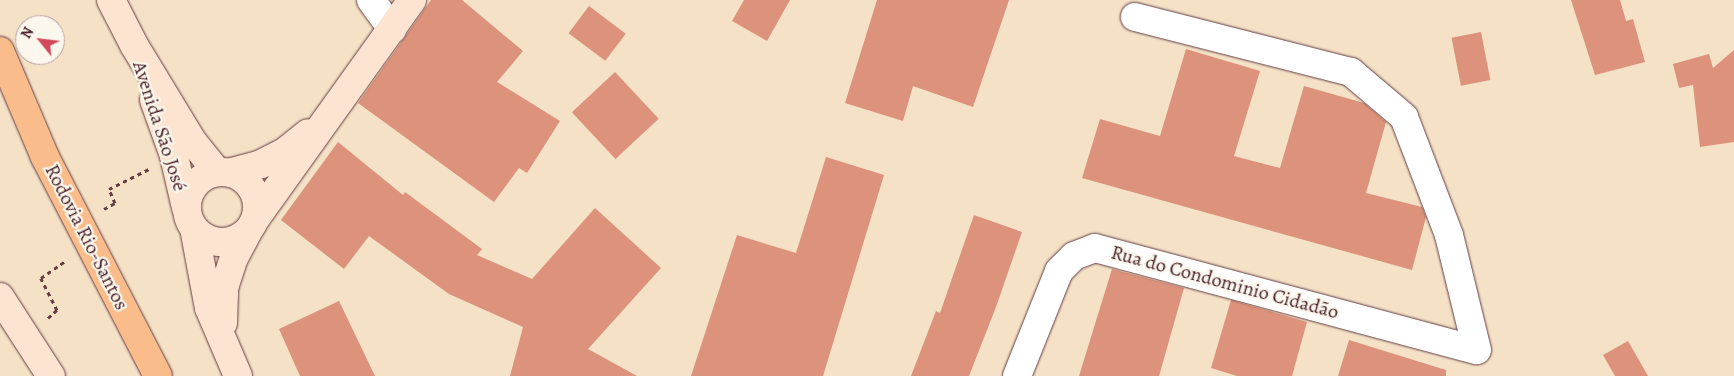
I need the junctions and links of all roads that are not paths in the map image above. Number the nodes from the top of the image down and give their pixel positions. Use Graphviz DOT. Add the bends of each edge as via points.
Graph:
graph roads {
  1 [pos="111,0"];
  2 [pos="371,0"];
  3 [pos="412,0"];
  4 [pos="1135,18"];
  5 [pos="392,29"];
  6 [pos="134,45"];
  7 [pos="0,51"];
  8 [pos="0,70"];
  9 [pos="17,97"];
  10 [pos="336,109"];
  11 [pos="224,172"];
  12 [pos="190,218"];
  13 [pos="253,224"];
  14 [pos="0,297"];
  15 [pos="225,347"];
  16 [pos="51,376"];
  17 [pos="158,376"];
  18 [pos="238,376"];
  19 [pos="1017,376"];
  1 -- 6 [label="main road, Avenida São José"];
  2 -- 5 [label="street"];
  3 -- 5 [label="main road"];
  4 -- 19 [label="street, Rua do Condominio Cidadão" via="1351,72 1404,117 1449,236 1477,350 1095,248 1074,256 1060,271"];
  5 -- 10 [label="main road"];
  6 -- 11 [label="main road, Avenida São José" via="193,142"];
  6 -- 12 [label="main road, Avenida São José" via="174,156"];
  7 -- 9 [label="highway, Rodovia Rio-Santos"];
  8 -- 9 [label="highway, Rodovia Rio-Santos"];
  9 -- 17 [label="highway, Rodovia Rio-Santos"];
  10 -- 11 [label="main road" via="286,151 260,164"];
  10 -- 13 [label="main road"];
  11 -- 12 [label="main road, Avenida São José" via="202,177 194,185"];
  11 -- 13 [label="main road, Avenida São José" via="252,187 258,207"];
  12 -- 13 [label="main road" via="202,236 223,242 234,240"];
  12 -- 15 [label="main road" via="208,308"];
  13 -- 15 [label="main road" via="234,258 224,288"];
  14 -- 16 [label="main road"];
  15 -- 18 [label="main road"];
}
